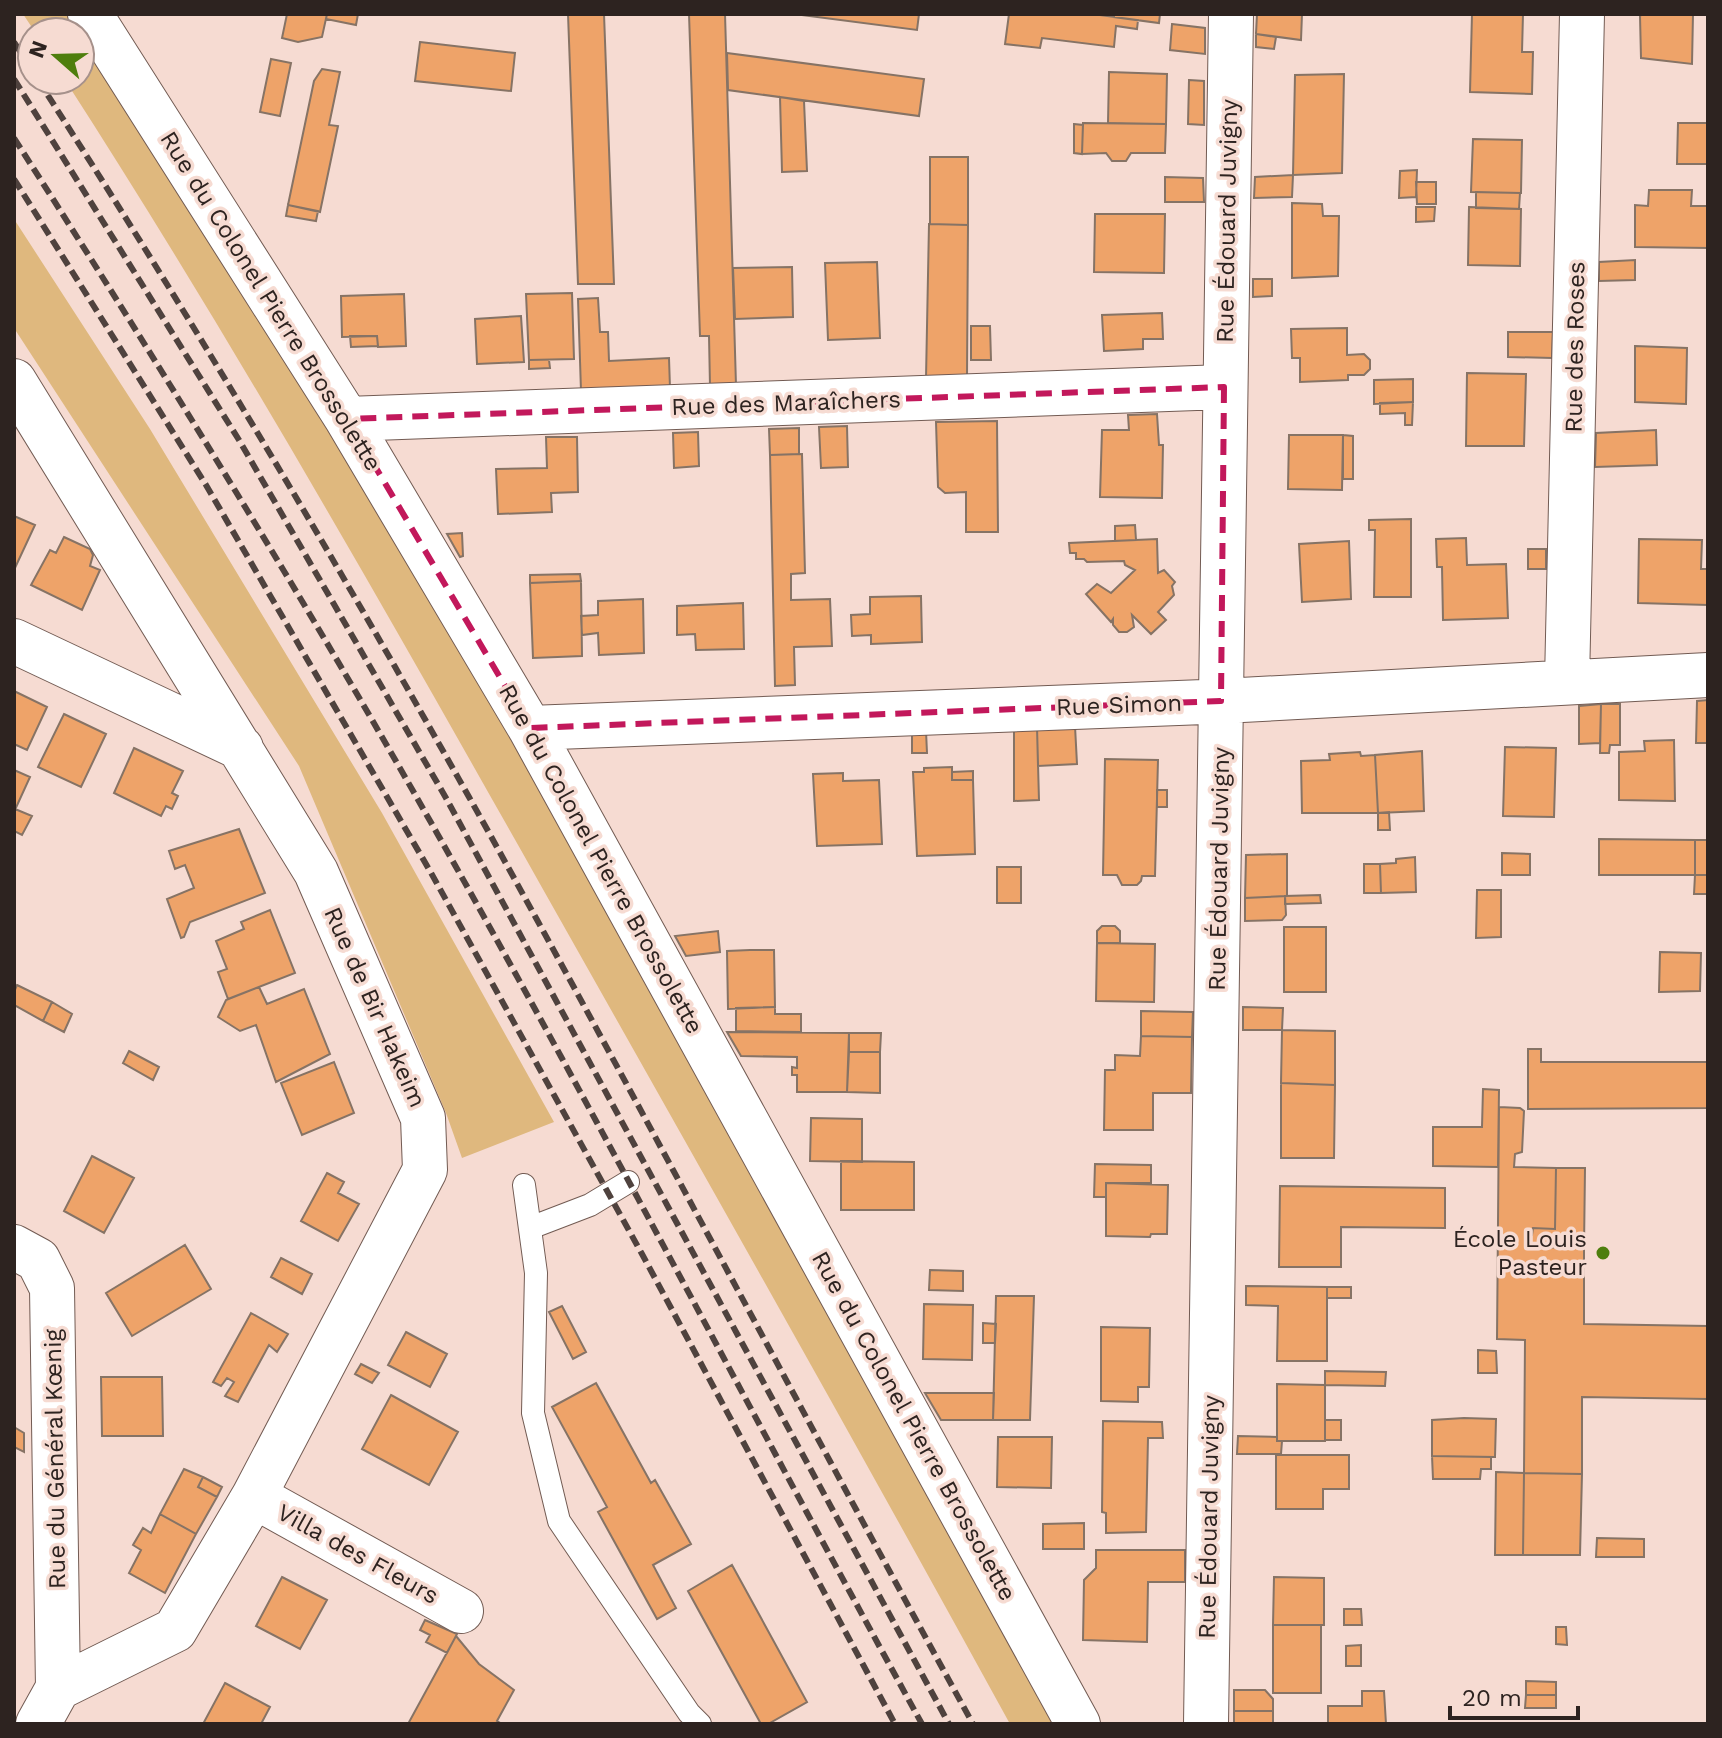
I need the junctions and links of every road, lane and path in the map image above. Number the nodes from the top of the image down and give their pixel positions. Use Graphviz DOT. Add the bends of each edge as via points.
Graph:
graph roads {
  1 [pos="90,14"];
  2 [pos="1231,14"];
  3 [pos="1582,14"];
  4 [pos="14,381"];
  5 [pos="1224,387"];
  6 [pos="347,419"];
  7 [pos="14,641"];
  8 [pos="1708,675"];
  9 [pos="1567,681"];
  10 [pos="1221,701"];
  11 [pos="530,728"];
  12 [pos="241,748"];
  13 [pos="628,1182"];
  14 [pos="524,1185"];
  15 [pos="530,1228"];
  16 [pos="14,1247"];
  17 [pos="254,1496"];
  18 [pos="461,1611"];
  19 [pos="48,1706"];
  20 [pos="700,1724"];
  21 [pos="1078,1724"];
  22 [pos="1206,1724"];
  1 -- 6 [label="street, Rue du Colonel Pierre Brossolette"];
  2 -- 5 [label="street, Rue Édouard Juvigny"];
  3 -- 9 [label="street, Rue des Roses"];
  4 -- 12 [label="street, Rue de Bir Hakeim"];
  5 -- 6 [label="street, Rue des Maraîchers"];
  5 -- 10 [label="street, Rue Édouard Juvigny"];
  6 -- 11 [label="street, Rue du Colonel Pierre Brossolette"];
  7 -- 12 [label="street"];
  8 -- 9 [label="street, Rue Simon"];
  9 -- 10 [label="street, Rue Simon"];
  10 -- 11 [label="street, Rue Simon"];
  10 -- 22 [label="street, Rue Édouard Juvigny"];
  11 -- 21 [label="street, Rue du Colonel Pierre Brossolette"];
  12 -- 17 [label="street, Rue de Bir Hakeim" via="322,886 423,1118 425,1170"];
  13 -- 15 [label="lane" via="590,1205"];
  14 -- 15 [label="lane"];
  15 -- 20 [label="lane" via="536,1273 533,1413 559,1521"];
  16 -- 19 [label="street, Rue du Général Kœnig" via="38,1260 52,1288"];
  17 -- 18 [label="street, Villa des Fleurs"];
  17 -- 19 [label="street, Rue de Bir Hakeim" via="175,1630"];
}
